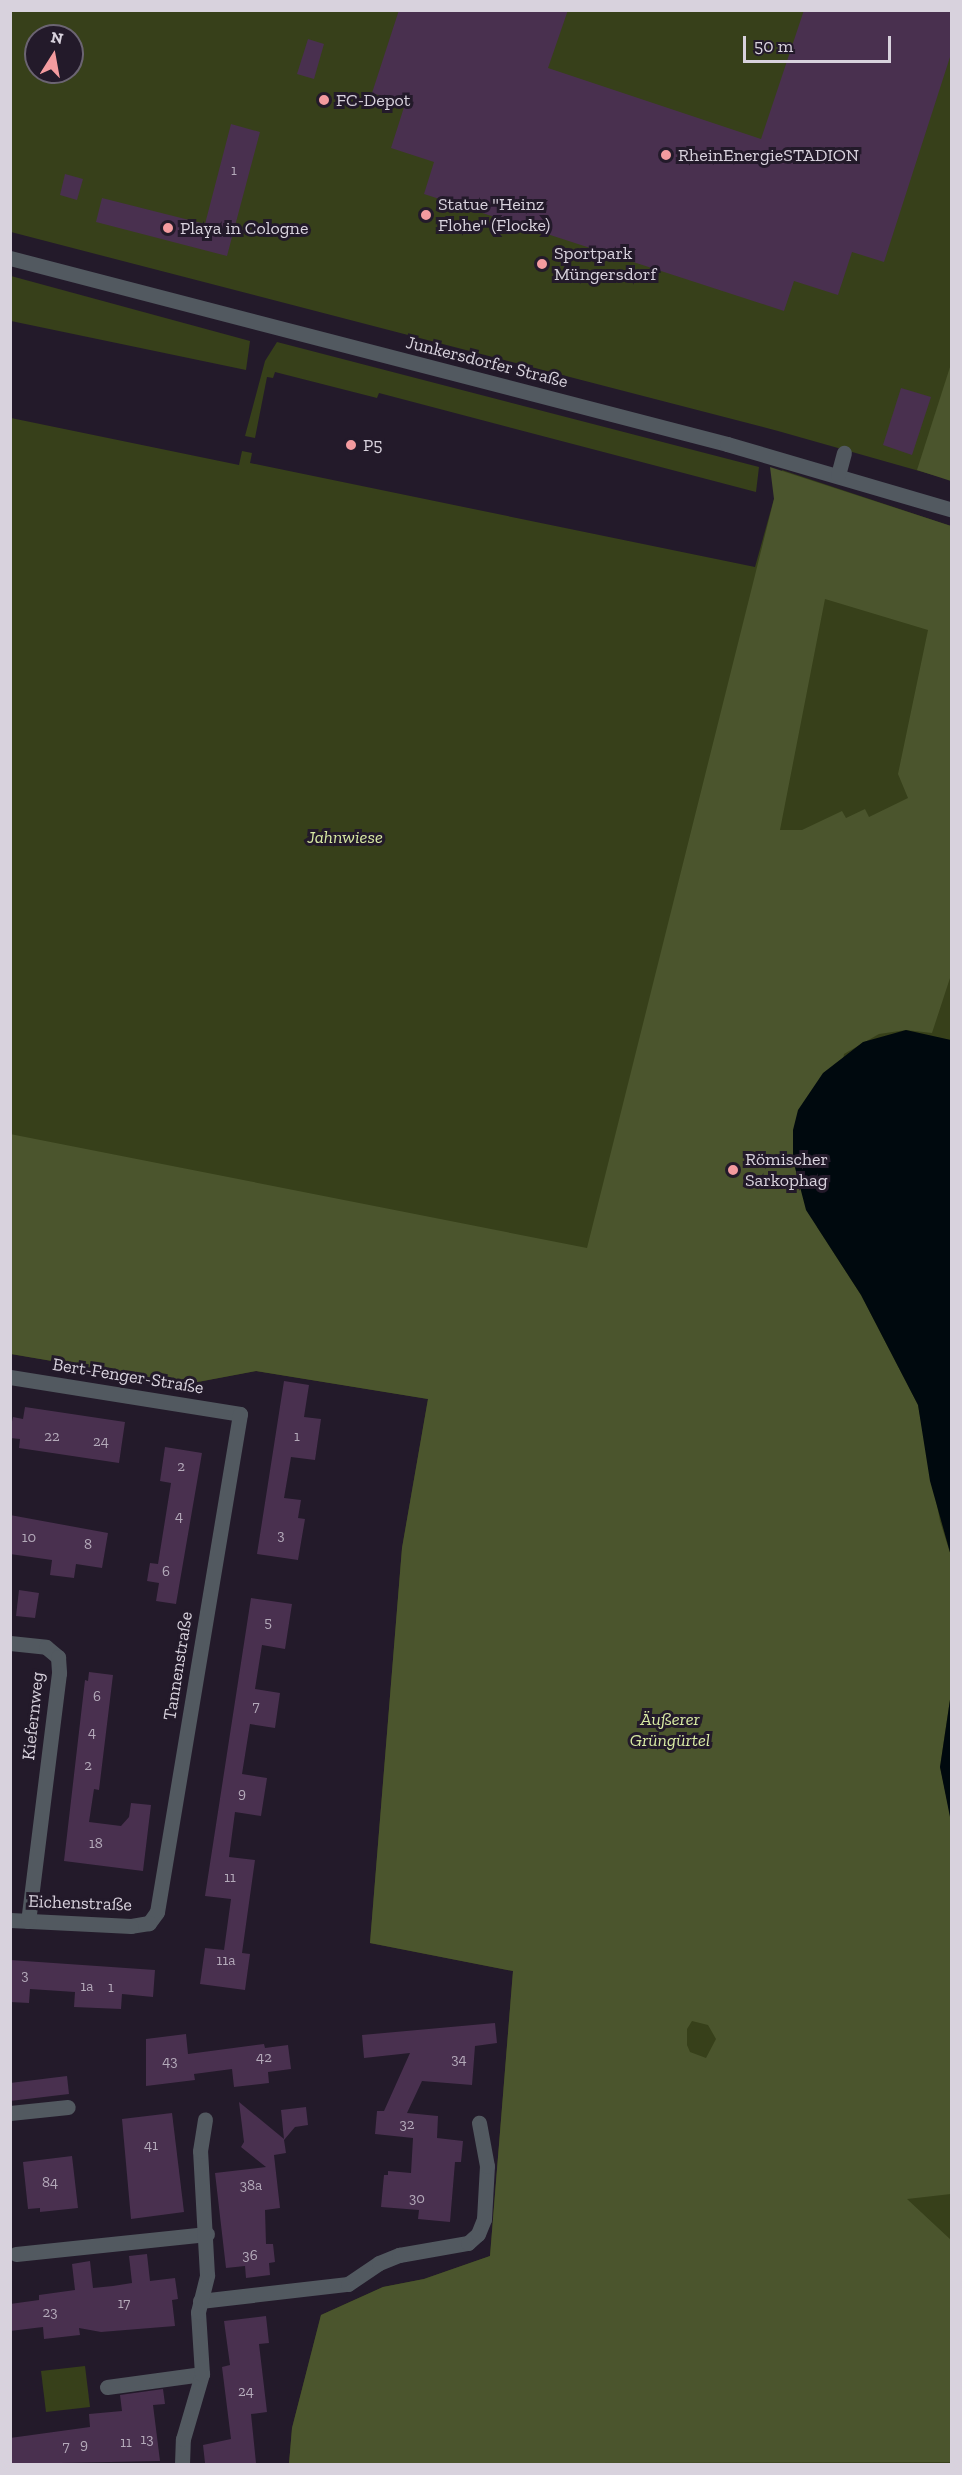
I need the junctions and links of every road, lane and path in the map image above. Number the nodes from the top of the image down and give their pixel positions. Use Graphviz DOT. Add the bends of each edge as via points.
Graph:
graph roads {
  1 [pos="10,258"];
  2 [pos="844,453"];
  3 [pos="838,475"];
  4 [pos="951,510"];
  5 [pos="10,1377"];
  6 [pos="240,1414"];
  7 [pos="10,1643"];
  8 [pos="10,1920"];
  9 [pos="28,1921"];
  10 [pos="149,1923"];
  11 [pos="68,2107"];
  12 [pos="10,2113"];
  13 [pos="205,2120"];
  14 [pos="479,2123"];
  15 [pos="207,2234"];
  16 [pos="16,2254"];
  17 [pos="200,2301"];
  18 [pos="202,2374"];
  19 [pos="107,2387"];
  20 [pos="182,2464"];
  1 -- 3 [label="street, Junkersdorfer Straße"];
  2 -- 3 [label="street"];
  3 -- 4 [label="street, Junkersdorfer Straße"];
  5 -- 6 [label="street, Bert-Fenger-Straße"];
  6 -- 10 [label="street, Tannenstraße" via="157,1912"];
  7 -- 9 [label="street, Kiefernweg" via="46,1647 58,1657"];
  8 -- 9 [label="street, Eichenstraße"];
  9 -- 10 [label="street, Eichenstraße" via="130,1926"];
  11 -- 12 [label="street"];
  13 -- 15 [label="street" via="200,2151"];
  14 -- 17 [label="street" via="487,2166 484,2219 478,2234 468,2243 399,2255 378,2263 348,2284"];
  15 -- 16 [label="street"];
  15 -- 17 [label="street" via="207,2275"];
  17 -- 18 [label="street"];
  18 -- 19 [label="street"];
  18 -- 20 [label="street" via="183,2439"];
}
